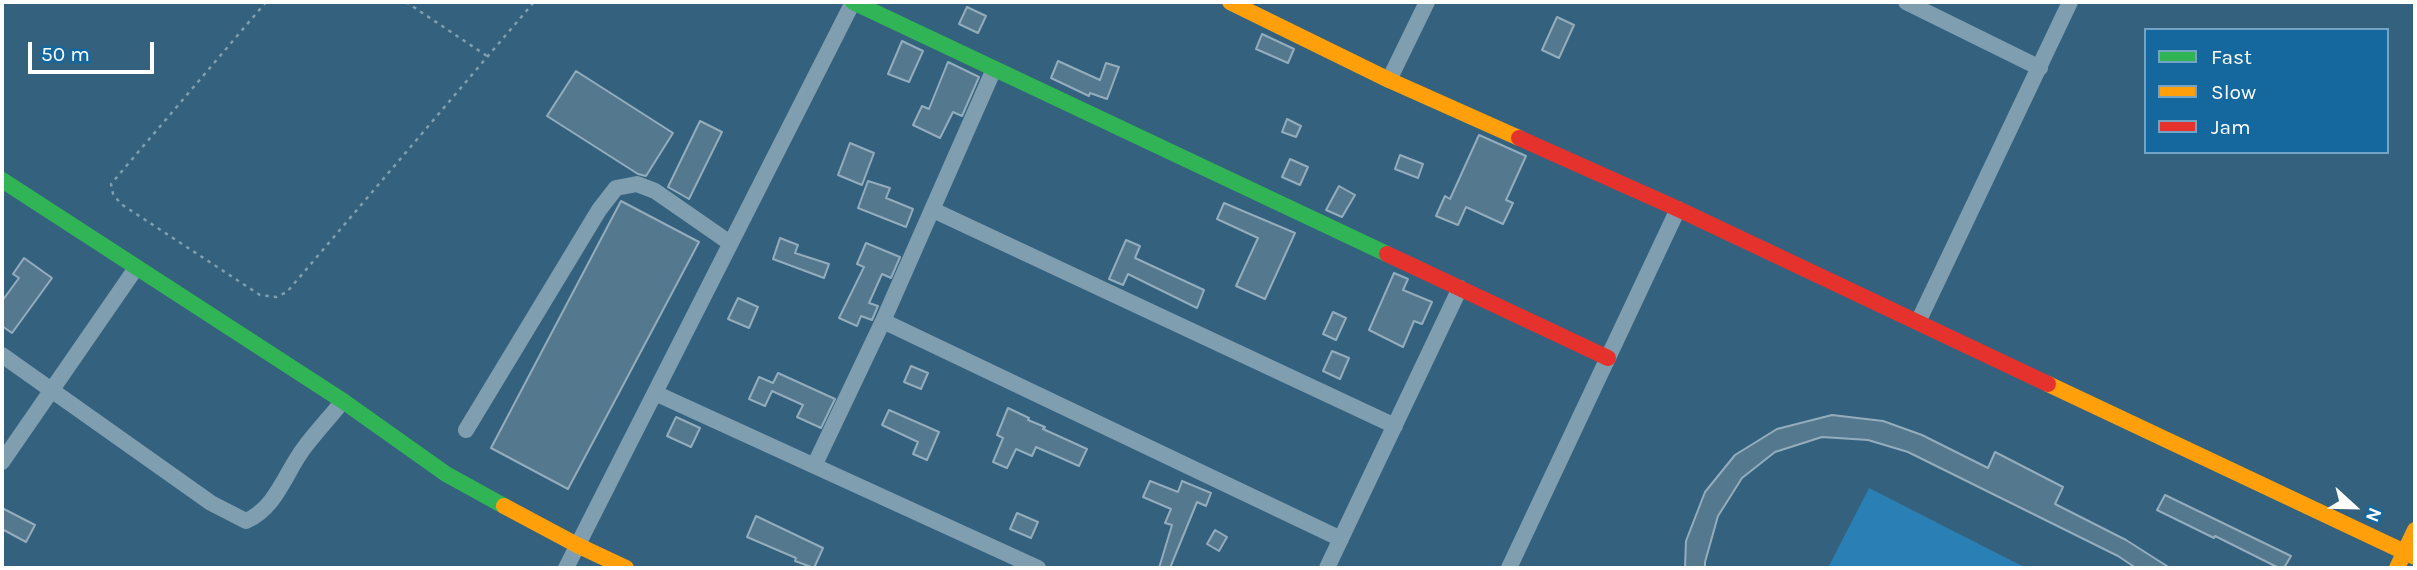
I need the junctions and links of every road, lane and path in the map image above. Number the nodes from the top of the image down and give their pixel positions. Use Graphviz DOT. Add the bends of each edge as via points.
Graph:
graph roads {
  1 [pos="266,2"];
  2 [pos="406,2"];
  3 [pos="534,2"];
  4 [pos="853,2"];
  5 [pos="1230,2"];
  6 [pos="1427,2"];
  7 [pos="1906,2"];
  8 [pos="2070,2"];
  9 [pos="487,56"];
  10 [pos="2040,68"];
  11 [pos="994,69"];
  12 [pos="1389,80"];
  13 [pos="2,180"];
  14 [pos="1678,209"];
  15 [pos="933,210"];
  16 [pos="730,243"];
  17 [pos="136,268"];
  18 [pos="1460,289"];
  19 [pos="883,321"];
  20 [pos="1917,322"];
  21 [pos="2,355"];
  22 [pos="1608,358"];
  23 [pos="51,388"];
  24 [pos="654,393"];
  25 [pos="343,401"];
  26 [pos="1395,426"];
  27 [pos="466,430"];
  28 [pos="2,462"];
  29 [pos="814,464"];
  30 [pos="2415,530"];
  31 [pos="1341,539"];
  32 [pos="577,545"];
  33 [pos="2410,554"];
  34 [pos="566,568"];
  35 [pos="626,568"];
  36 [pos="1038,568"];
  37 [pos="1327,568"];
  38 [pos="1509,568"];
  39 [pos="2397,568"];
  1 -- 9 [label="path" via="111,184 121,204 260,295 276,297 287,292"];
  2 -- 9 [label="path"];
  3 -- 9 [label="path"];
  4 -- 11 [label="street"];
  4 -- 16 [label="street"];
  5 -- 12 [label="street"];
  6 -- 12 [label="street"];
  7 -- 10 [label="street"];
  8 -- 10 [label="street"];
  10 -- 20 [label="street"];
  11 -- 15 [label="street"];
  11 -- 18 [label="street"];
  12 -- 14 [label="street"];
  13 -- 17 [label="street"];
  14 -- 20 [label="street"];
  14 -- 22 [label="street"];
  15 -- 19 [label="street"];
  15 -- 26 [label="street"];
  16 -- 24 [label="street"];
  16 -- 27 [label="street" via="656,191 637,184 616,188"];
  17 -- 23 [label="street"];
  17 -- 25 [label="street"];
  18 -- 22 [label="street"];
  18 -- 26 [label="street"];
  19 -- 29 [label="street"];
  19 -- 31 [label="street"];
  20 -- 33 [label="street"];
  21 -- 23 [label="street"];
  22 -- 38 [label="street"];
  23 -- 25 [label="street" via="211,503 246,521 258,516 275,497 302,449"];
  23 -- 28 [label="street"];
  24 -- 29 [label="street"];
  24 -- 32 [label="street"];
  25 -- 32 [label="street" via="446,474"];
  26 -- 31 [label="street"];
  29 -- 36 [label="street"];
  30 -- 33 [label="street"];
  31 -- 37 [label="street"];
  32 -- 34 [label="street"];
  32 -- 35 [label="street"];
  33 -- 39 [label="street"];
}
